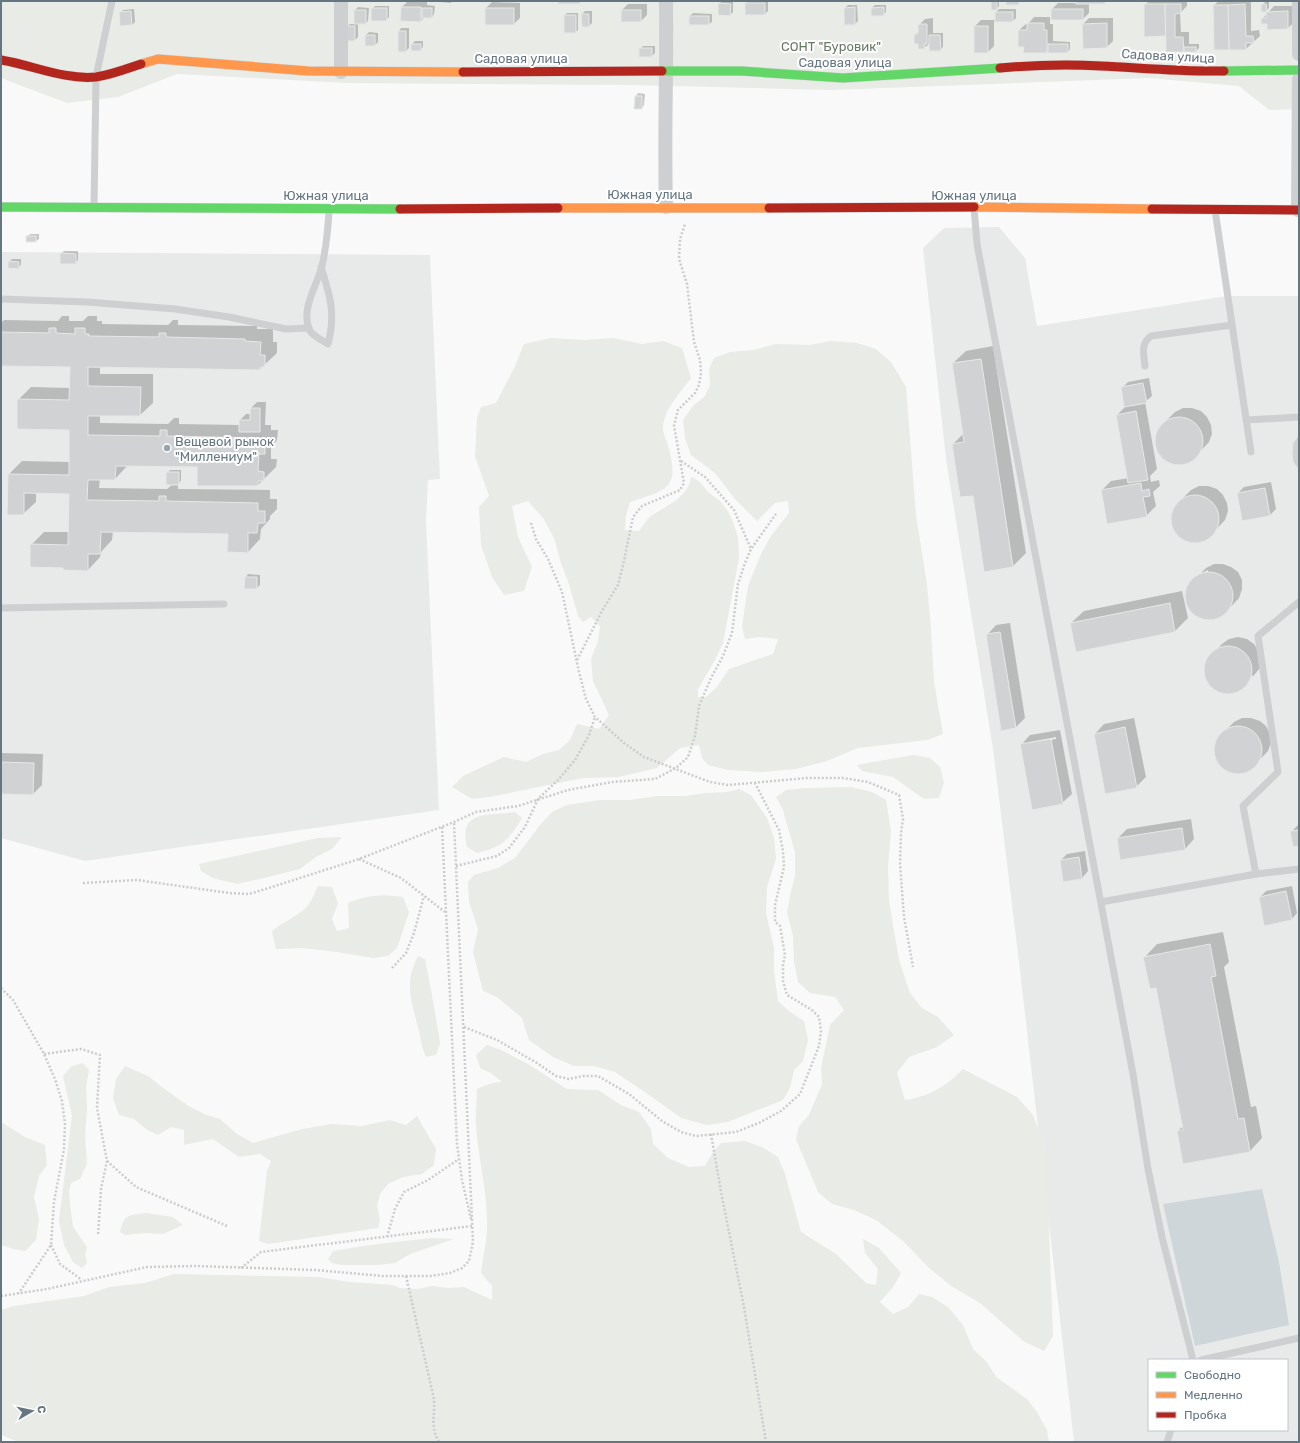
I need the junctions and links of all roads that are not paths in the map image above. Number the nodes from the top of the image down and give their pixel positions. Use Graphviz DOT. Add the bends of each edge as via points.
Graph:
graph roads {
  1 [pos="112,1"];
  2 [pos="341,1"];
  3 [pos="666,1"];
  4 [pos="1298,1"];
  5 [pos="1299,54"];
  6 [pos="1,60"];
  7 [pos="1299,70"];
  8 [pos="667,71"];
  9 [pos="342,72"];
  10 [pos="96,77"];
  11 [pos="1299,79"];
  12 [pos="1,207"];
  13 [pos="666,207"];
  14 [pos="974,207"];
  15 [pos="94,208"];
  16 [pos="330,208"];
  17 [pos="1215,210"];
  18 [pos="1298,210"];
  19 [pos="322,267"];
  20 [pos="1,299"];
  21 [pos="1232,325"];
  22 [pos="309,328"];
  23 [pos="1146,366"];
  24 [pos="1299,417"];
  25 [pos="1246,420"];
  26 [pos="1251,452"];
  27 [pos="1299,602"];
  28 [pos="224,604"];
  29 [pos="1,608"];
  30 [pos="1299,869"];
  31 [pos="1256,874"];
  32 [pos="1101,902"];
  33 [pos="1299,1338"];
  34 [pos="1193,1359"];
  35 [pos="1205,1359"];
  36 [pos="1171,1431"];
  37 [pos="1166,1442"];
  1 -- 10 [label="lane"];
  2 -- 9 [label="street"];
  3 -- 8 [label="street"];
  4 -- 5 [label="street"];
  6 -- 10 [label="street, Садовая улица" via="76,76"];
  7 -- 8 [label="street, Садовая улица" via="1197,72 1040,65 844,78 742,71"];
  8 -- 9 [label="street, Садовая улица"];
  8 -- 13 [label="street"];
  9 -- 10 [label="street, Садовая улица" via="158,59"];
  10 -- 15 [label="lane"];
  11 -- 18 [label="street"];
  12 -- 15 [label="street, Южная улица"];
  13 -- 14 [label="street, Южная улица"];
  13 -- 16 [label="street, Южная улица"];
  14 -- 17 [label="street, Южная улица"];
  14 -- 32 [label="lane" via="977,244"];
  15 -- 16 [label="street, Южная улица"];
  16 -- 19 [label="lane"];
  17 -- 18 [label="street, Южная улица"];
  17 -- 21 [label="lane"];
  19 -- 22 [label="lane" via="309,304"];
  19 -- 22 [label="lane" via="332,307 332,327 328,344 312,334"];
  20 -- 22 [label="lane" via="175,309 286,329"];
  21 -- 23 [label="lane" via="1151,336 1146,339 1143,346"];
  21 -- 25 [label="lane"];
  24 -- 25 [label="lane"];
  25 -- 26 [label="lane"];
  27 -- 31 [label="lane" via="1258,636 1278,772 1243,806"];
  28 -- 29 [label="lane"];
  30 -- 31 [label="lane"];
  31 -- 32 [label="lane"];
  32 -- 34 [label="lane" via="1162,1237"];
  33 -- 35 [label="lane"];
  36 -- 37 [label="lane"];
}
